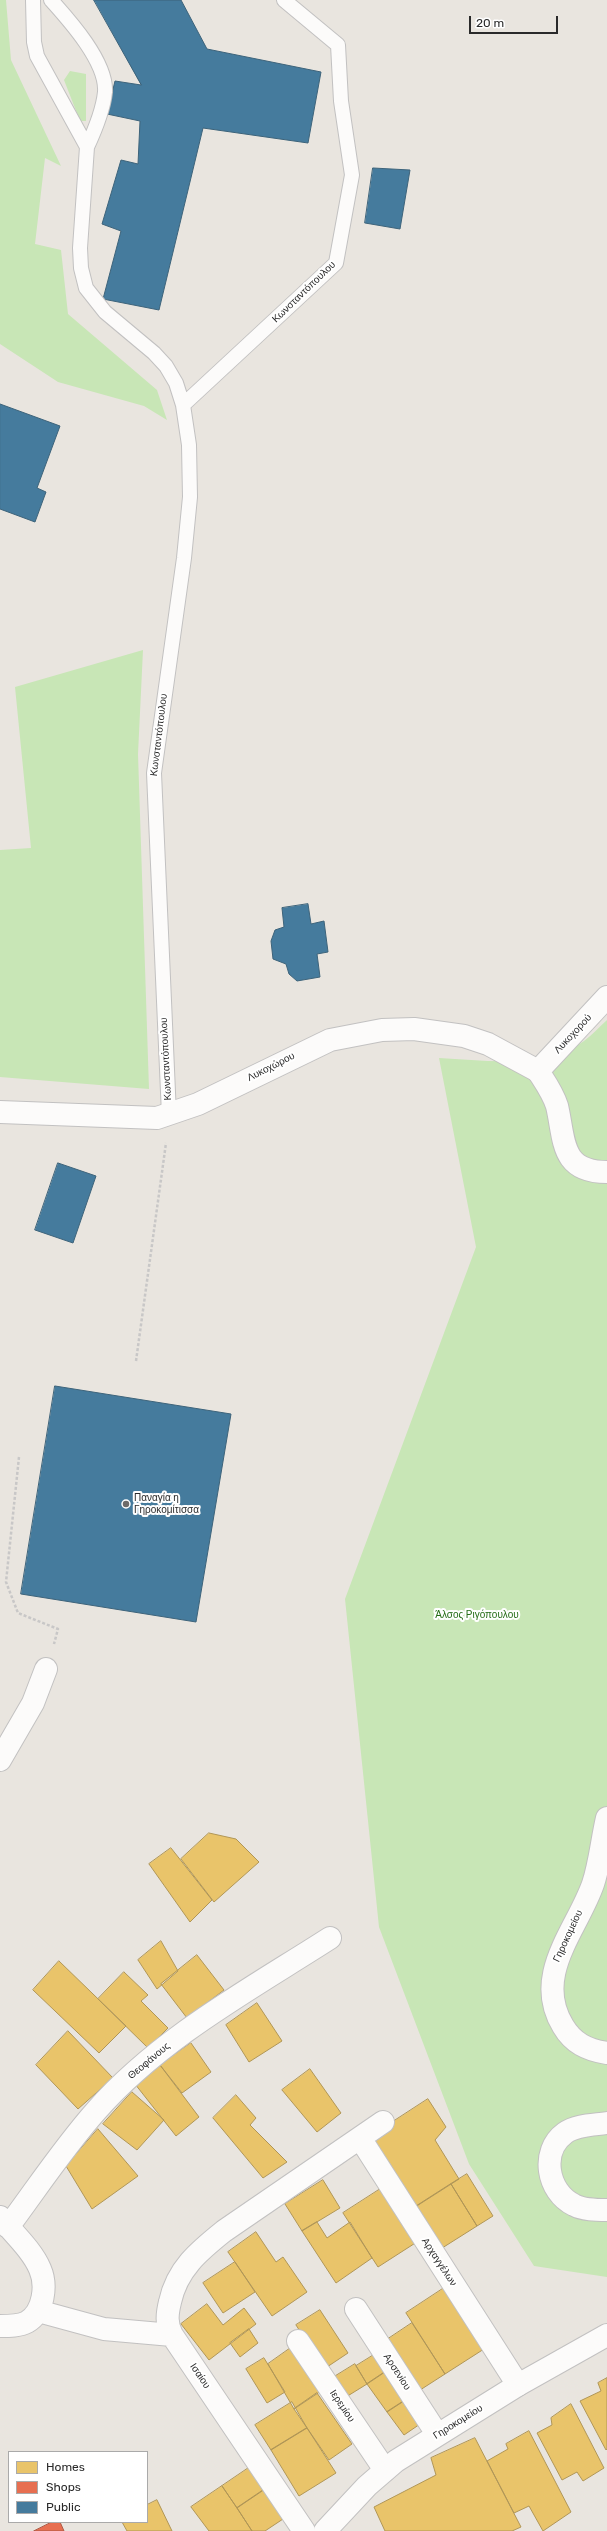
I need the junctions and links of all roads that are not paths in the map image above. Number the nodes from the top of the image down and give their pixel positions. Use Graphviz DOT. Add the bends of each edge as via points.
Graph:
graph roads {
  1 [pos="33,0"];
  2 [pos="51,0"];
  3 [pos="284,0"];
  4 [pos="87,148"];
  5 [pos="183,405"];
  6 [pos="607,997"];
  7 [pos="538,1071"];
  8 [pos="0,1112"];
  9 [pos="169,1115"];
  10 [pos="607,1172"];
  11 [pos="46,1669"];
  12 [pos="0,1760"];
  13 [pos="607,1818"];
  14 [pos="607,1857"];
  15 [pos="593,1884"];
  16 [pos="330,1938"];
  17 [pos="607,2053"];
  18 [pos="383,2122"];
  19 [pos="607,2123"];
  20 [pos="360,2138"];
  21 [pos="607,2210"];
  22 [pos="4,2222"];
  23 [pos="356,2309"];
  24 [pos="38,2311"];
  25 [pos="0,2326"];
  26 [pos="172,2335"];
  27 [pos="607,2335"];
  28 [pos="298,2341"];
  29 [pos="518,2385"];
  30 [pos="437,2434"];
  31 [pos="385,2470"];
  32 [pos="304,2531"];
  33 [pos="325,2531"];
  1 -- 4 [label="lane" via="37,56"];
  2 -- 4 [label="lane, Κωνσταντόπουλου" via="92,53 104,80 105,91 100,114"];
  3 -- 5 [label="lane, Κωνσταντόπουλου" via="338,45 341,101 352,175 336,263"];
  4 -- 5 [label="lane, Κωνσταντόπουλου" via="80,248 84,283 90,295 105,312 154,352 166,366 176,383"];
  5 -- 9 [label="lane, Κωνσταντόπουλου" via="191,461 190,497 182,576 154,773"];
  6 -- 7 [label="street, Λυκοχορού"];
  7 -- 9 [label="street, Λυκοχώρου" via="488,1044 464,1036 414,1029 376,1030 330,1040 198,1104"];
  7 -- 10 [label="street" via="556,1105 567,1155 580,1166 594,1172"];
  8 -- 9 [label="street, Λυκοχώρου" via="134,1118"];
  11 -- 12 [label="street" via="33,1703"];
  13 -- 15 [label="street, Γηροκομείου"];
  14 -- 15 [label="street"];
  15 -- 17 [label="street, Γηροκομείου" via="555,1963 551,1983 554,2004 569,2036 582,2047"];
  16 -- 22 [label="street, Θεοφάνους" via="179,2036 132,2074 91,2116"];
  18 -- 20 [label="street, Ισαίου"];
  19 -- 21 [label="street" via="586,2126 566,2133 555,2145 548,2165 557,2192 574,2205 593,2210"];
  20 -- 26 [label="street, Ισαίου" via="200,2250 183,2269 173,2289 167,2315"];
  20 -- 29 [label="street, Αρχαγγέλων"];
  22 -- 24 [label="street" via="42,2273 43,2290"];
  23 -- 30 [label="street, Αρσενίου"];
  24 -- 25 [label="street" via="31,2319 21,2324"];
  24 -- 26 [label="street" via="104,2329"];
  26 -- 32 [label="street, Ισαίου"];
  27 -- 29 [label="street, Γηροκομείου"];
  28 -- 31 [label="street, Ιερεμίου"];
  29 -- 30 [label="street, Γηροκομείου"];
  30 -- 31 [label="street, Γηροκομείου"];
  31 -- 33 [label="street, Γηροκομείου"];
}
